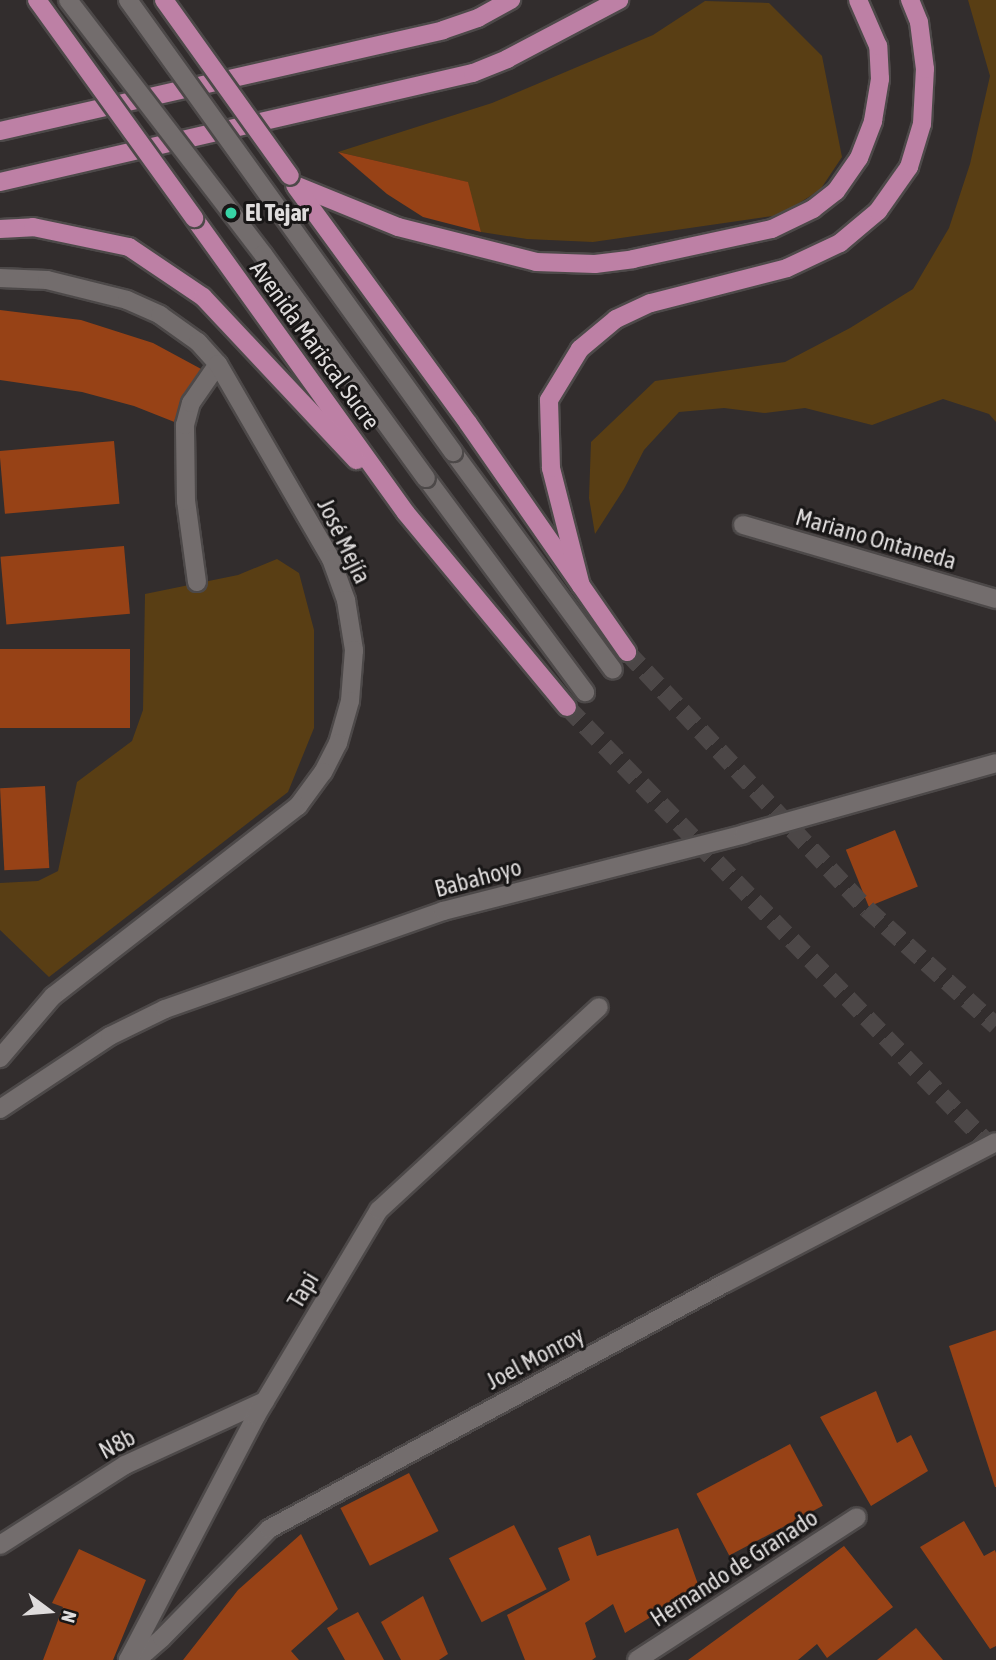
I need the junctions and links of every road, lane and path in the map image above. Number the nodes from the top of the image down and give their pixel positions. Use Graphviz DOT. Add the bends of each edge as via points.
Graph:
graph roads {
  1 [pos="37,0"];
  2 [pos="68,0"];
  3 [pos="128,0"];
  4 [pos="164,0"];
  5 [pos="511,0"];
  6 [pos="619,0"];
  7 [pos="858,0"];
  8 [pos="910,0"];
  9 [pos="0,131"];
  10 [pos="0,181"];
  11 [pos="293,181"];
  12 [pos="0,229"];
  13 [pos="0,278"];
  14 [pos="218,364"];
  15 [pos="406,513"];
  16 [pos="743,525"];
  17 [pos="197,582"];
  18 [pos="580,586"];
  19 [pos="996,599"];
  20 [pos="626,652"];
  21 [pos="613,670"];
  22 [pos="585,692"];
  23 [pos="567,707"];
  24 [pos="996,762"];
  25 [pos="599,1007"];
  26 [pos="0,1058"];
  27 [pos="0,1109"];
  28 [pos="996,1142"];
  29 [pos="265,1401"];
  30 [pos="857,1517"];
  31 [pos="0,1545"];
  32 [pos="128,1660"];
  33 [pos="637,1660"];
  1 -- 15 [label="main road, Avenida Mariscal Sucre, bridge"];
  2 -- 22 [label="street, bridge"];
  3 -- 21 [label="street, bridge"];
  4 -- 11 [label="main road, bridge"];
  5 -- 9 [label="main road" via="443,30"];
  6 -- 10 [label="main road" via="474,73"];
  7 -- 11 [label="main road" via="878,46 880,79 873,121 859,158 836,191 813,209 772,229 633,259 595,264 536,262 398,227"];
  8 -- 18 [label="main road" via="919,22 925,69 922,124 909,167 878,211 840,243 787,268 651,303 616,319 580,349 550,400 551,468"];
  11 -- 18 [label="main road"];
  12 -- 15 [label="main road" via="33,227 129,247 203,297"];
  13 -- 14 [label="street, José Mejía" via="47,279 127,300 160,315 198,342"];
  14 -- 17 [label="street" via="191,403 185,425 186,501"];
  14 -- 26 [label="street, José Mejía" via="331,559 346,600 354,650 344,722 323,772 298,806 53,996"];
  15 -- 23 [label="main road, Avenida Mariscal Sucre"];
  16 -- 19 [label="street, Mariano Ontaneda"];
  18 -- 20 [label="main road"];
  24 -- 27 [label="street, Babahoyo" via="417,920 165,1009 110,1036"];
  25 -- 29 [label="street, Tapi" via="379,1210"];
  28 -- 32 [label="street, Joel Monroy" via="269,1530 162,1638"];
  29 -- 31 [label="street, N8b" via="125,1465"];
  29 -- 32 [label="street, Tapi"];
  30 -- 33 [label="street, Hernando de Granado"];
}
